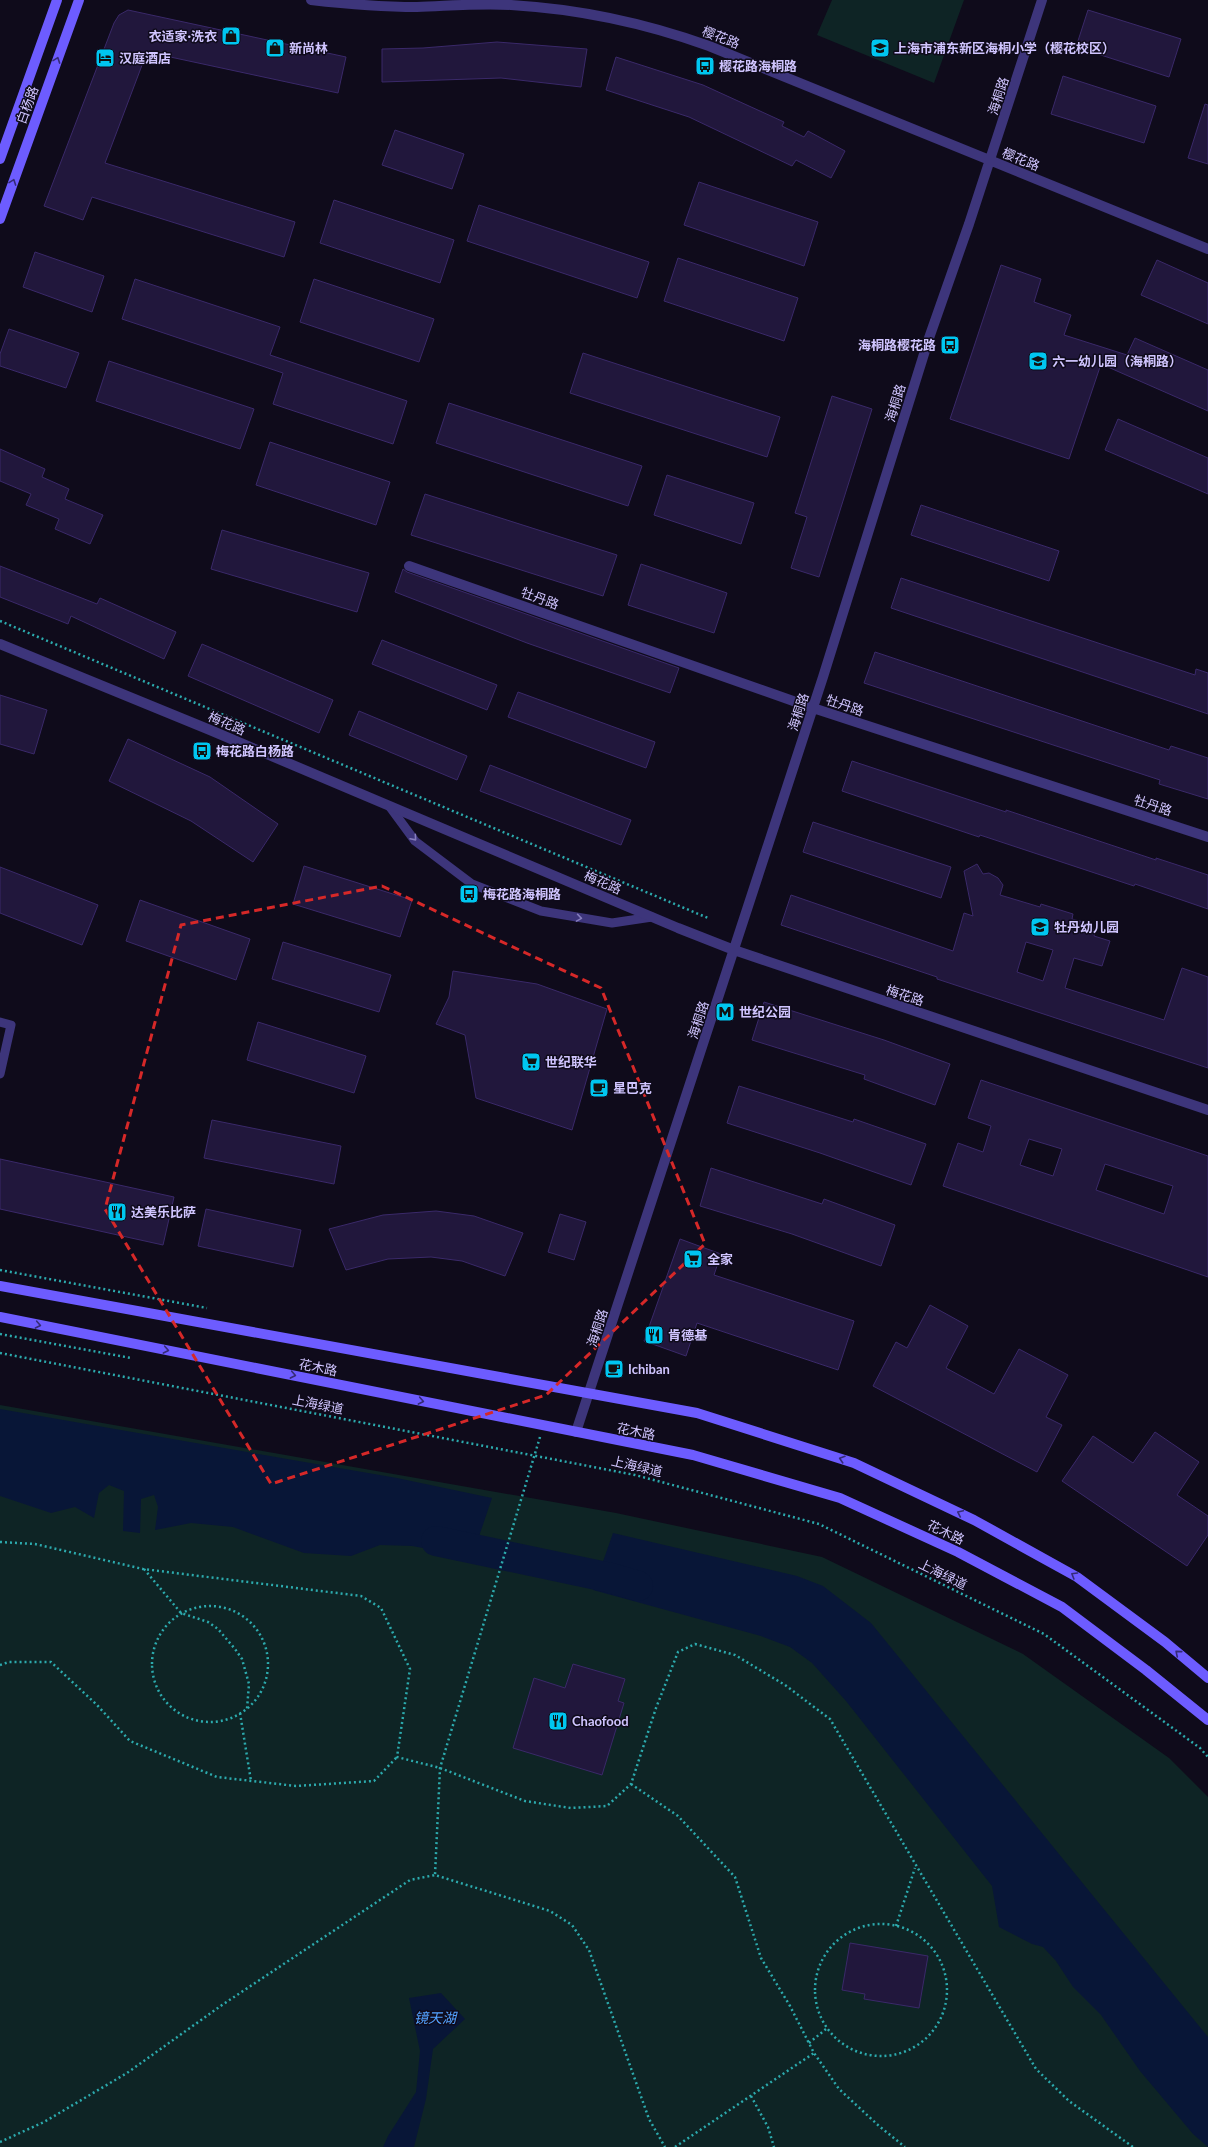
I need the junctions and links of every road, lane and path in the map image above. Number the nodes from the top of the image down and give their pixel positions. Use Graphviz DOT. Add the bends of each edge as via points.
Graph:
graph roads {
  1 [pos="57,0"];
  2 [pos="79,0"];
  3 [pos="311,0"];
  4 [pos="1042,0"];
  5 [pos="0,159"];
  6 [pos="990,161"];
  7 [pos="0,219"];
  8 [pos="1208,249"];
  9 [pos="409,566"];
  10 [pos="0,621"];
  11 [pos="0,644"];
  12 [pos="813,708"];
  13 [pos="390,807"];
  14 [pos="1208,837"];
  15 [pos="652,917"];
  16 [pos="708,918"];
  17 [pos="734,950"];
  18 [pos="0,1022"];
  19 [pos="0,1074"];
  20 [pos="1208,1110"];
  21 [pos="0,1286"];
  22 [pos="0,1317"];
  23 [pos="0,1334"];
  24 [pos="0,1353"];
  25 [pos="132,1359"];
  26 [pos="589,1393"];
  27 [pos="576,1432"];
  28 [pos="534,1435"];
  29 [pos="540,1436"];
  30 [pos="548,1438"];
  31 [pos="535,1456"];
  32 [pos="0,1542"];
  33 [pos="143,1569"];
  34 [pos="181,1613"];
  35 [pos="0,1665"];
  36 [pos="1208,1678"];
  37 [pos="247,1709"];
  38 [pos="240,1713"];
  39 [pos="1208,1720"];
  40 [pos="397,1757"];
  41 [pos="1208,1757"];
  42 [pos="440,1768"];
  43 [pos="251,1781"];
  44 [pos="631,1784"];
  45 [pos="915,1867"];
  46 [pos="435,1875"];
  47 [pos="896,1926"];
  48 [pos="826,2029"];
  49 [pos="808,2043"];
  50 [pos="814,2053"];
  51 [pos="751,2096"];
  52 [pos="0,2142"];
  53 [pos="665,2147"];
  54 [pos="675,2147"];
  55 [pos="774,2147"];
  56 [pos="905,2147"];
  57 [pos="1133,2147"];
  1 -- 5 [label="main road, 白杨路"];
  7 -- 2 [label="main road, 白杨路, one-way"];
  3 -- 6 [label="street, 樱花路" via="415,7 510,5 576,12 643,25 709,46"];
  4 -- 6 [label="street, 海桐路"];
  6 -- 8 [label="street, 樱花路"];
  6 -- 12 [label="street, 海桐路" via="929,338"];
  9 -- 12 [label="street, 牡丹路"];
  10 -- 16 [label="path"];
  11 -- 13 [label="street, 梅花路"];
  12 -- 14 [label="street, 牡丹路"];
  12 -- 17 [label="street, 海桐路"];
  13 -- 15 [label="street, 梅花路"];
  13 -- 15 [label="lane, one-way" via="416,841 472,884 541,911 612,923"];
  15 -- 17 [label="street, 梅花路"];
  17 -- 20 [label="street, 梅花路"];
  17 -- 26 [label="street, 海桐路"];
  18 -- 19 [label="lane" via="10,1025"];
  21 -- 26 [label="main road, 花木路"];
  22 -- 27 [label="main road, 花木路, one-way"];
  23 -- 25 [label="path"];
  24 -- 31 [label="path, 上海绿道"];
  26 -- 27 [label="street, 海桐路"];
  36 -- 26 [label="main road, 花木路, one-way" via="1165,1642 1077,1577 974,1520 854,1463 697,1413"];
  27 -- 39 [label="main road, 花木路" via="693,1455 840,1498 958,1552 1062,1607"];
  28 -- 29 [label="path"];
  29 -- 30 [label="path"];
  29 -- 31 [label="path"];
  31 -- 41 [label="path, 上海绿道" via="635,1475 819,1524 1044,1634 1200,1748"];
  31 -- 42 [label="path"];
  32 -- 33 [label="path" via="35,1544"];
  33 -- 34 [label="path"];
  33 -- 40 [label="path" via="361,1596 381,1608 410,1669"];
  34 -- 37 [label="path" via="208,1622 236,1649 242,1659 249,1684"];
  34 -- 37 [label="path" via="186,1609 216,1605 236,1611 253,1623 264,1639 269,1658 267,1679 258,1697"];
  34 -- 38 [label="path" via="169,1621 156,1640 151,1660 159,1692 172,1708 190,1719 210,1722 234,1717"];
  35 -- 43 [label="path" via="9,1662 51,1662 97,1705 130,1741 217,1777"];
  37 -- 38 [label="path"];
  38 -- 43 [label="path"];
  40 -- 42 [label="path"];
  40 -- 43 [label="path" via="374,1781 296,1786"];
  42 -- 44 [label="path" via="525,1801 571,1808 607,1806"];
  42 -- 46 [label="path"];
  44 -- 45 [label="path" via="678,1652 695,1644 735,1655 785,1685 830,1719"];
  44 -- 49 [label="path" via="678,1816 735,1877 761,1958"];
  45 -- 47 [label="path"];
  45 -- 57 [label="path" via="1036,2069 1069,2101"];
  46 -- 52 [label="path" via="410,1880 222,2005 127,2073 44,2122"];
  46 -- 53 [label="path" via="550,1911 572,1925 589,1950 649,2119"];
  47 -- 48 [label="path" via="879,1923 863,1925 842,1935 821,1959 814,1981 816,2008"];
  47 -- 48 [label="path" via="916,1934 934,1950 941,1962 947,1984 945,2007 931,2035 913,2048 891,2056 860,2053 839,2042"];
  48 -- 49 [label="path"];
  49 -- 50 [label="path"];
  50 -- 51 [label="path"];
  50 -- 56 [label="path" via="839,2089"];
  51 -- 54 [label="path"];
  51 -- 55 [label="path" via="768,2127"];
}
